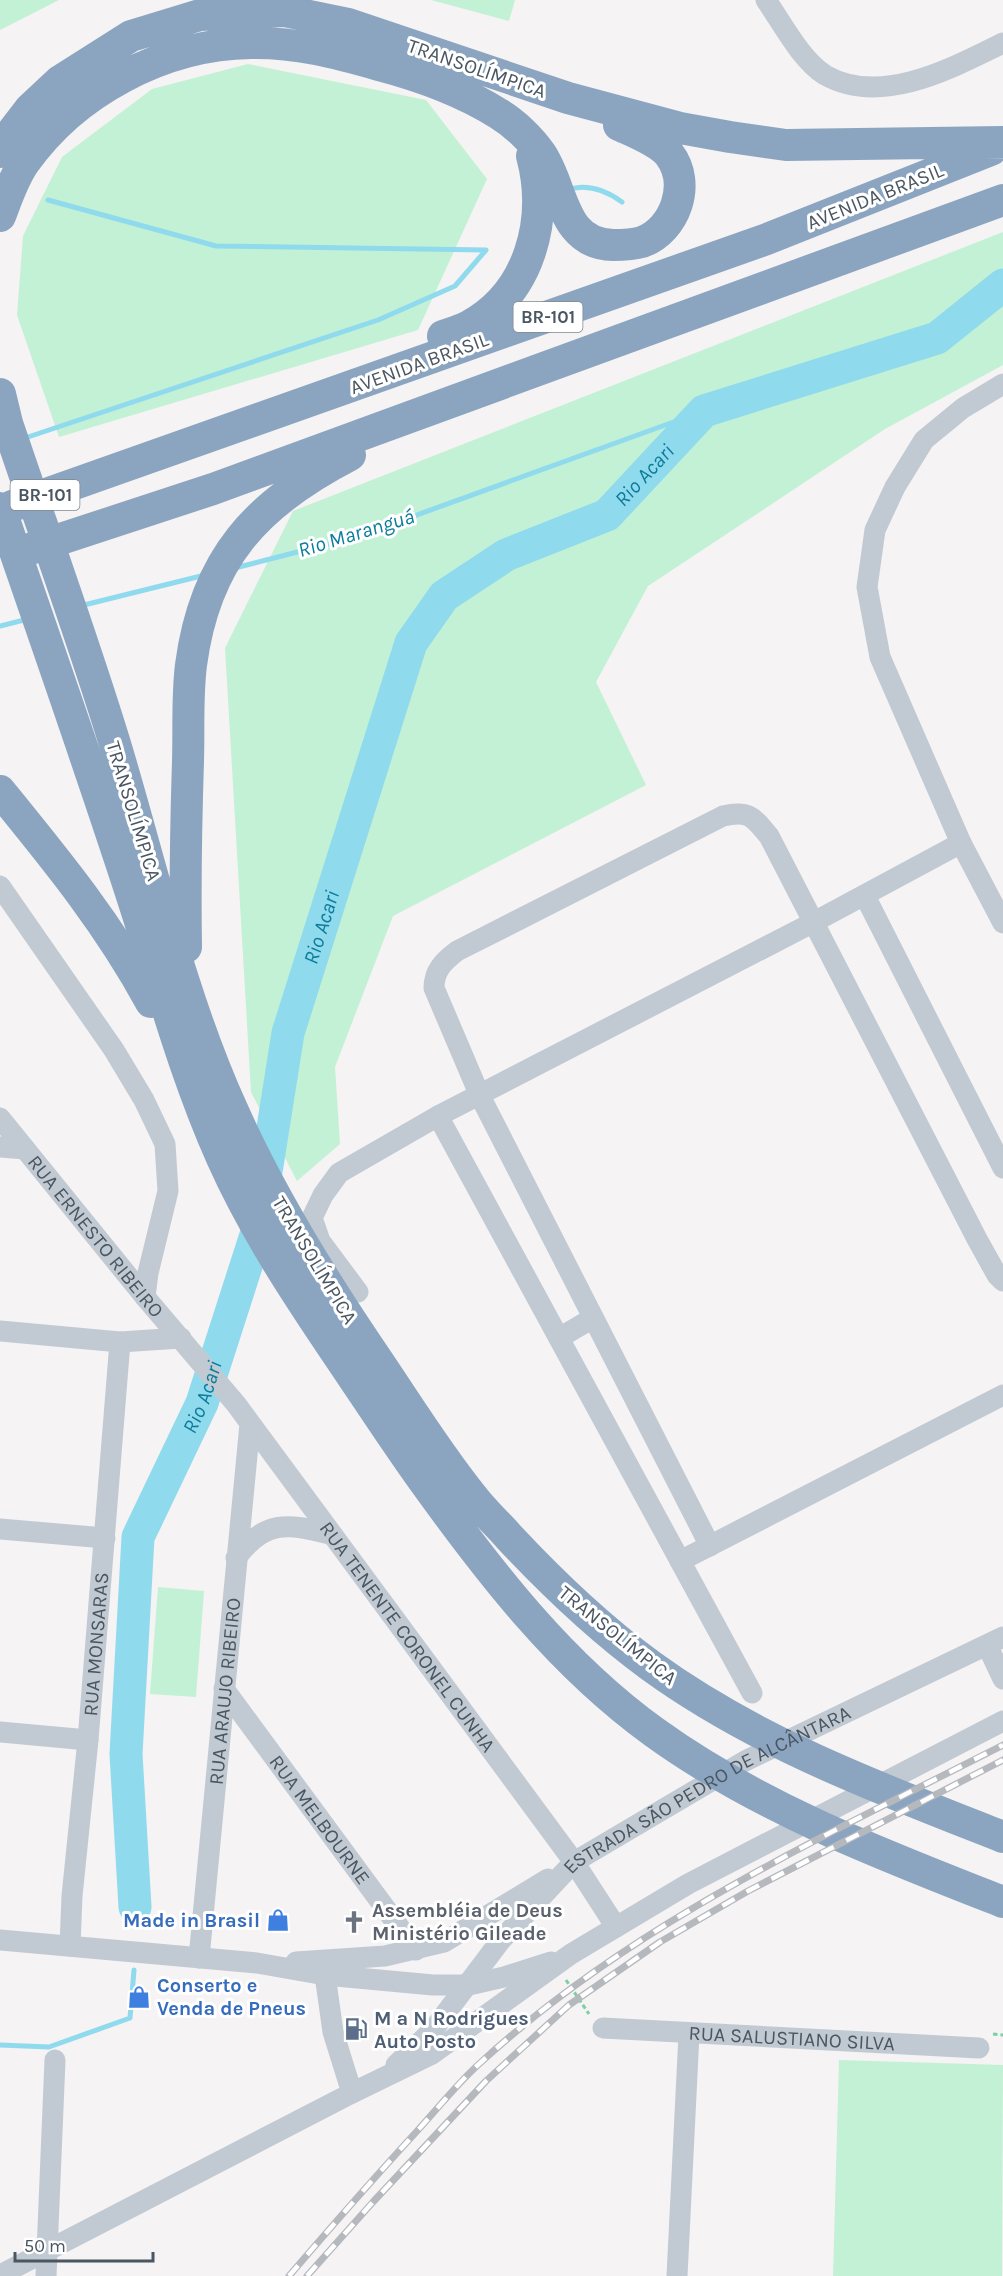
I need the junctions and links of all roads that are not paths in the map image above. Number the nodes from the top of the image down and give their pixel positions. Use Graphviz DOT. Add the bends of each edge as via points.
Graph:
graph roads {
  1 [pos="766,0"];
  2 [pos="1003,43"];
  3 [pos="568,98"];
  4 [pos="527,138"];
  5 [pos="1003,143"];
  6 [pos="0,152"];
  7 [pos="1003,200"];
  8 [pos="0,216"];
  9 [pos="1003,384"];
  10 [pos="431,408"];
  11 [pos="3,409"];
  12 [pos="90,480"];
  13 [pos="0,509"];
  14 [pos="0,558"];
  15 [pos="0,791"];
  16 [pos="961,843"];
  17 [pos="0,886"];
  18 [pos="865,896"];
  19 [pos="814,922"];
  20 [pos="1003,922"];
  21 [pos="188,990"];
  22 [pos="480,1096"];
  23 [pos="200,1104"];
  24 [pos="438,1116"];
  25 [pos="0,1118"];
  26 [pos="0,1146"];
  27 [pos="25,1149"];
  28 [pos="1003,1168"];
  29 [pos="1003,1281"];
  30 [pos="358,1292"];
  31 [pos="145,1297"];
  32 [pos="593,1318"];
  33 [pos="0,1331"];
  34 [pos="559,1338"];
  35 [pos="120,1342"];
  36 [pos="186,1345"];
  37 [pos="1003,1395"];
  38 [pos="250,1424"];
  39 [pos="0,1529"];
  40 [pos="330,1534"];
  41 [pos="105,1538"];
  42 [pos="710,1546"];
  43 [pos="236,1558"];
  44 [pos="680,1561"];
  45 [pos="995,1641"];
  46 [pos="1003,1679"];
  47 [pos="224,1689"];
  48 [pos="752,1693"];
  49 [pos="1003,1721"];
  50 [pos="0,1732"];
  51 [pos="88,1740"];
  52 [pos="1003,1837"];
  53 [pos="574,1862"];
  54 [pos="1003,1902"];
  55 [pos="616,1927"];
  56 [pos="0,1940"];
  57 [pos="70,1946"];
  58 [pos="416,1950"];
  59 [pos="571,1954"];
  60 [pos="199,1958"];
  61 [pos="257,1964"];
  62 [pos="324,1975"];
  63 [pos="469,1985"];
  64 [pos="598,2023"];
  65 [pos="689,2034"];
  66 [pos="979,2048"];
  67 [pos="55,2060"];
  68 [pos="381,2081"];
  69 [pos="352,2093"];
  70 [pos="48,2249"];
  71 [pos="0,2275"];
  72 [pos="46,2276"];
  73 [pos="677,2276"];
  1 -- 2 [label="street" via="806,57 825,75 857,86 894,86 940,73"];
  3 -- 4 [label="highway, TRANSOLÍMPICA" via="668,154 676,169 678,186 676,208 668,225 631,246 604,245 586,239 572,225 541,153"];
  3 -- 5 [label="highway, TRANSOLÍMPICA" via="680,128 786,145"];
  3 -- 6 [label="highway, TRANSOLÍMPICA" via="348,24 285,11 200,15 131,36 60,81 30,110"];
  4 -- 8 [label="highway, TRANSOLÍMPICA" via="477,100 414,74 286,44 214,46 140,68 72,111 22,165"];
  4 -- 12 [label="highway" via="537,188 537,227 516,284 496,306 469,326 114,460"];
  5 -- 12 [label="highway, AVENIDA BRASIL / BR-101" via="767,239"];
  7 -- 10 [label="highway, BR-101"];
  9 -- 16 [label="street" via="963,408 924,440 875,530 867,587 880,657"];
  10 -- 14 [label="highway, BR-101" via="213,489"];
  10 -- 21 [label="highway" via="402,428 313,475 268,509 229,552 207,597 191,666 185,896"];
  11 -- 21 [label="highway, TRANSOLÍMPICA" via="113,739"];
  12 -- 13 [label="highway, AVENIDA BRASIL / BR-101"];
  13 -- 23 [label="highway, TRANSOLÍMPICA"];
  15 -- 23 [label="highway" via="78,887 126,957"];
  16 -- 18 [label="street"];
  16 -- 20 [label="street"];
  17 -- 31 [label="street" via="114,1050 165,1144 168,1191"];
  18 -- 19 [label="street"];
  18 -- 28 [label="street"];
  19 -- 22 [label="street"];
  19 -- 22 [label="street" via="769,836 754,818 739,812 723,816 457,951 439,968 434,988"];
  19 -- 29 [label="street" via="977,1239"];
  21 -- 52 [label="highway, TRANSOLÍMPICA" via="230,1106 301,1239 353,1325 436,1447 473,1498 530,1559 593,1619 651,1666 714,1707 787,1747"];
  22 -- 24 [label="street"];
  22 -- 32 [label="street"];
  23 -- 54 [label="highway, TRANSOLÍMPICA" via="244,1202 293,1289 462,1534 564,1656 658,1735 757,1795 838,1835"];
  24 -- 30 [label="street" via="339,1173 312,1218 320,1241"];
  24 -- 34 [label="street"];
  25 -- 27 [label="street, RUA ERNESTO RIBEIRO"];
  26 -- 27 [label="street"];
  27 -- 31 [label="street, RUA ERNESTO RIBEIRO"];
  31 -- 36 [label="street, RUA ERNESTO RIBEIRO"];
  32 -- 34 [label="street"];
  32 -- 42 [label="street"];
  33 -- 35 [label="street"];
  34 -- 44 [label="street"];
  35 -- 36 [label="street"];
  35 -- 41 [label="street, RUA MONSARAS"];
  36 -- 38 [label="street, RUA TENENTE CORONEL CUNHA"];
  37 -- 42 [label="street"];
  38 -- 40 [label="street, RUA TENENTE CORONEL CUNHA"];
  38 -- 43 [label="street, RUA ARAUJO RIBEIRO"];
  39 -- 41 [label="street"];
  40 -- 43 [label="street" via="301,1527 277,1527 256,1535"];
  40 -- 53 [label="street, RUA TENENTE CORONEL CUNHA"];
  41 -- 51 [label="street, RUA MONSARAS"];
  42 -- 44 [label="street"];
  43 -- 47 [label="street, RUA ARAUJO RIBEIRO"];
  44 -- 48 [label="street"];
  45 -- 46 [label="street"];
  45 -- 53 [label="street, ESTRADA SÃO PEDRO DE ALCÂNTARA" via="745,1761"];
  47 -- 58 [label="street, RUA MELBOURNE"];
  47 -- 60 [label="street, RUA ARAUJO RIBEIRO"];
  49 -- 55 [label="street, ESTRADA SÃO PEDRO DE ALCÂNTARA" via="688,1884"];
  50 -- 51 [label="street"];
  51 -- 57 [label="street, RUA MONSARAS"];
  53 -- 55 [label="street, RUA TENENTE CORONEL CUNHA"];
  53 -- 58 [label="street" via="465,1932"];
  53 -- 63 [label="street, ESTRADA SÃO PEDRO DE ALCÂNTARA" via="501,1940"];
  55 -- 59 [label="street, ESTRADA SÃO PEDRO DE ALCÂNTARA"];
  56 -- 57 [label="street"];
  57 -- 60 [label="street"];
  58 -- 61 [label="street" via="364,1958"];
  59 -- 63 [label="street"];
  59 -- 68 [label="street, ESTRADA SÃO PEDRO DE ALCÂNTARA" via="432,2055"];
  60 -- 61 [label="street"];
  61 -- 62 [label="street"];
  62 -- 63 [label="street"];
  62 -- 69 [label="street" via="333,2032"];
  63 -- 68 [label="street, ESTRADA SÃO PEDRO DE ALCÂNTARA" via="432,2030"];
  64 -- 65 [label="street, RUA SALUSTIANO SILVA"];
  65 -- 66 [label="street, RUA SALUSTIANO SILVA"];
  65 -- 73 [label="street"];
  67 -- 70 [label="street"];
  68 -- 69 [label="street, ESTRADA SÃO PEDRO DE ALCÂNTARA"];
  69 -- 70 [label="street, ESTRADA SÃO PEDRO DE ALCÂNTARA"];
  70 -- 71 [label="street, ESTRADA SÃO PEDRO DE ALCÂNTARA"];
  70 -- 72 [label="street"];
}
